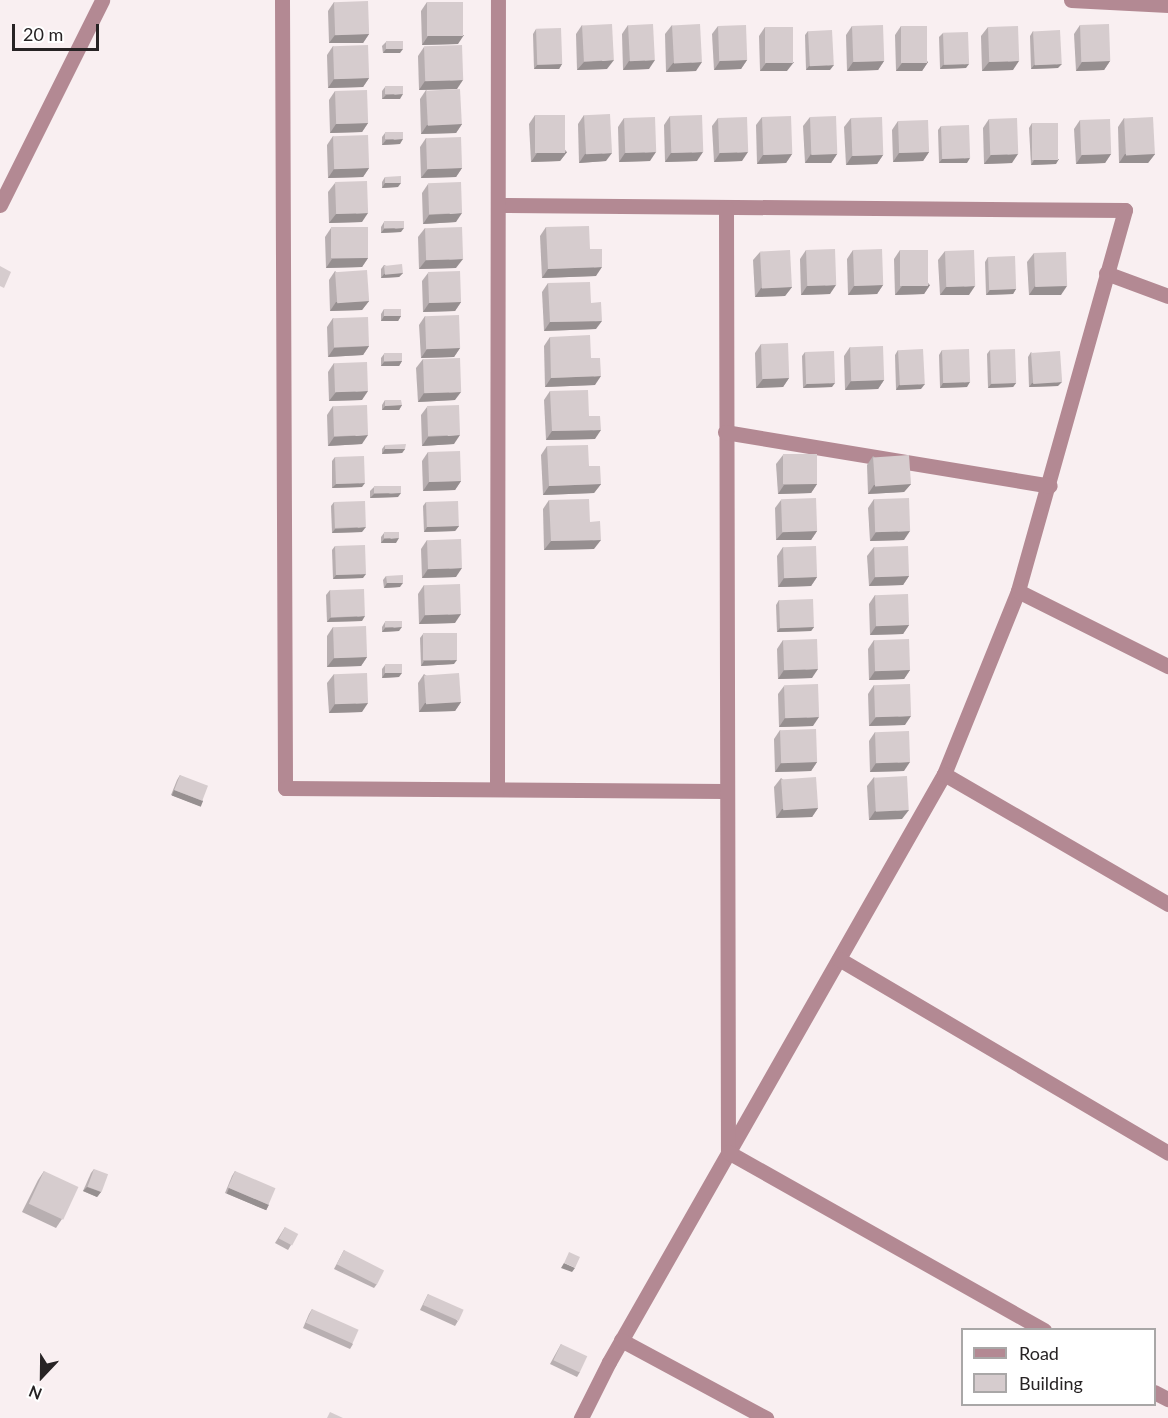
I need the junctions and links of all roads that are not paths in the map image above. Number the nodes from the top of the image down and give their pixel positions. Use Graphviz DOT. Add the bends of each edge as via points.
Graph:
graph roads {
  1 [pos="102,0"];
  2 [pos="282,0"];
  3 [pos="498,0"];
  4 [pos="1071,0"];
  5 [pos="1168,5"];
  6 [pos="498,205"];
  7 [pos="0,206"];
  8 [pos="726,207"];
  9 [pos="1106,273"];
  10 [pos="1168,296"];
  11 [pos="725,432"];
  12 [pos="1050,486"];
  13 [pos="1018,591"];
  14 [pos="1168,666"];
  15 [pos="944,774"];
  16 [pos="497,789"];
  17 [pos="724,791"];
  18 [pos="1168,904"];
  19 [pos="839,959"];
  20 [pos="728,1152"];
  21 [pos="1168,1153"];
  22 [pos="1042,1328"];
  23 [pos="621,1340"];
  24 [pos="581,1418"];
  25 [pos="766,1418"];
  1 -- 7 [label="street"];
  2 -- 16 [label="street" via="285,788"];
  3 -- 6 [label="street"];
  4 -- 5 [label="street"];
  6 -- 8 [label="street"];
  6 -- 16 [label="street"];
  8 -- 9 [label="street" via="1125,210"];
  8 -- 11 [label="street"];
  9 -- 10 [label="street"];
  9 -- 12 [label="street"];
  11 -- 12 [label="street"];
  11 -- 17 [label="street"];
  12 -- 13 [label="street"];
  13 -- 14 [label="street"];
  13 -- 15 [label="street"];
  15 -- 18 [label="street"];
  15 -- 19 [label="street"];
  16 -- 17 [label="street"];
  17 -- 20 [label="street"];
  19 -- 20 [label="street"];
  19 -- 21 [label="street"];
  20 -- 22 [label="street"];
  20 -- 23 [label="street"];
  23 -- 24 [label="street"];
  23 -- 25 [label="street"];
}
